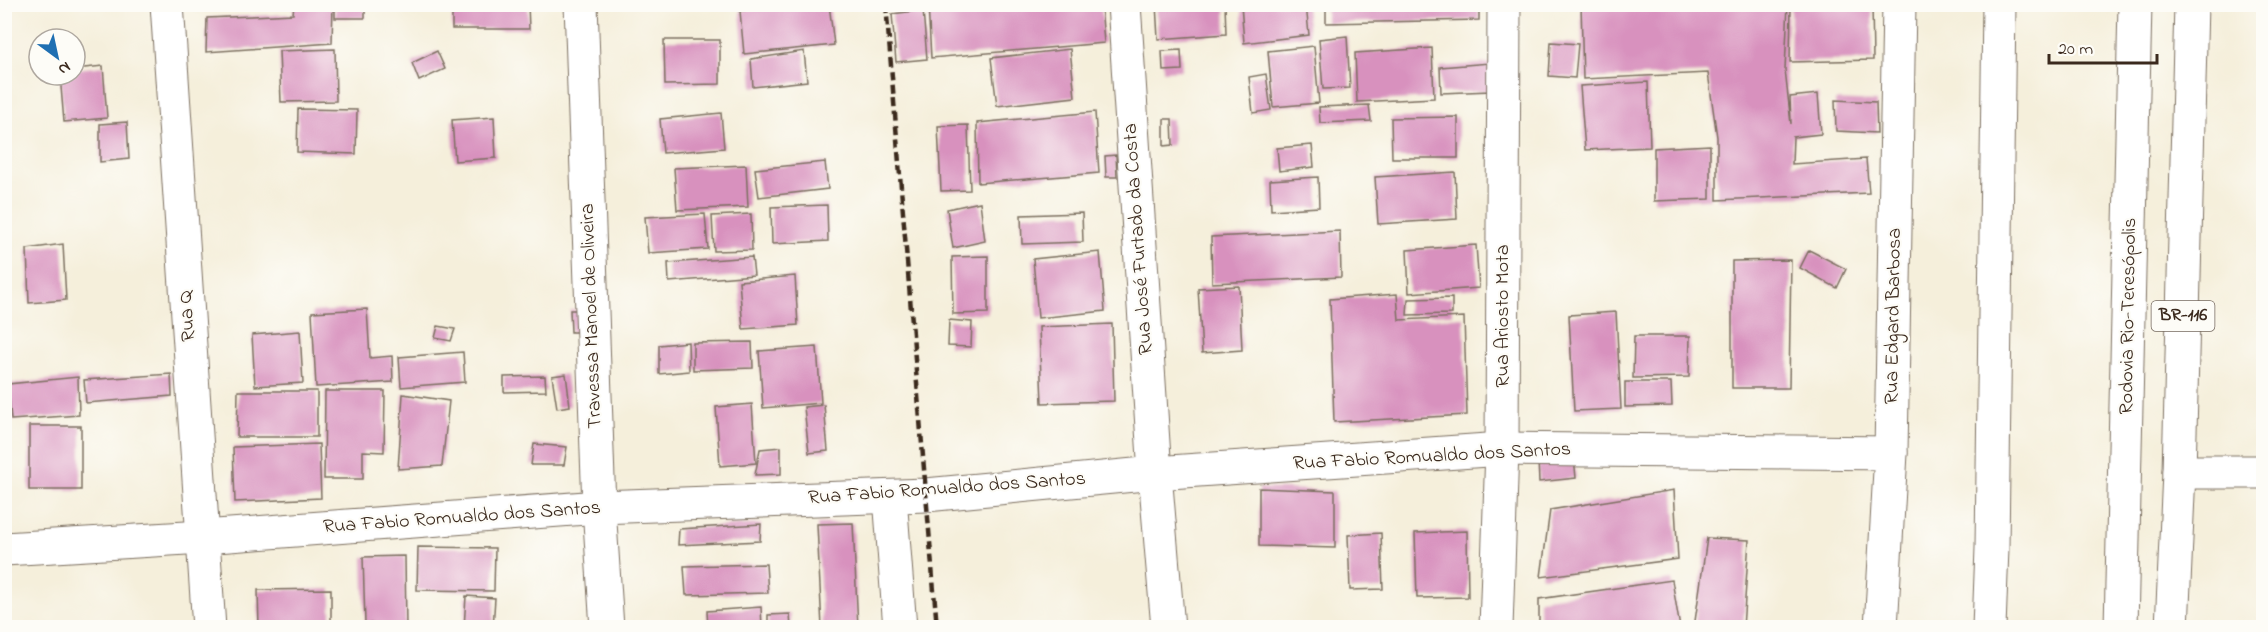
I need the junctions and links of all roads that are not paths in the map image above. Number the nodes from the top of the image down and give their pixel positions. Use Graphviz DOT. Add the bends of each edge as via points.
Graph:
graph roads {
  1 [pos="167,4"];
  2 [pos="581,4"];
  3 [pos="1124,4"];
  4 [pos="1504,4"];
  5 [pos="1899,4"];
  6 [pos="1982,4"];
  7 [pos="1999,4"];
  8 [pos="2135,4"];
  9 [pos="2191,4"];
  10 [pos="1998,69"];
  11 [pos="1502,449"];
  12 [pos="1891,453"];
  13 [pos="2179,472"];
  14 [pos="2264,472"];
  15 [pos="1155,473"];
  16 [pos="890,497"];
  17 [pos="598,507"];
  18 [pos="203,537"];
  19 [pos="4,549"];
  20 [pos="209,627"];
  21 [pos="608,627"];
  22 [pos="900,627"];
  23 [pos="1168,627"];
  24 [pos="1496,627"];
  25 [pos="1881,627"];
  26 [pos="1989,627"];
  27 [pos="2121,627"];
  28 [pos="2172,627"];
  1 -- 18 [label="main road, Rua Q"];
  2 -- 17 [label="main road, Travessa Manoel de Oliveira"];
  3 -- 15 [label="main road, Rua José Furtado da Costa"];
  4 -- 11 [label="main road, Rua Ariosto Mota"];
  5 -- 12 [label="main road, Rua Edgard Barbosa"];
  6 -- 10 [label="main road"];
  7 -- 10 [label="main road"];
  8 -- 27 [label="main road, Rodovia Rio-Teresópolis / BR-116"];
  9 -- 13 [label="main road, BR-116"];
  10 -- 26 [label="main road"];
  11 -- 12 [label="main road, Rua Fabio Romualdo dos Santos"];
  11 -- 15 [label="main road, Rua Fabio Romualdo dos Santos"];
  11 -- 24 [label="main road, Rua Ariosto Mota"];
  12 -- 25 [label="main road, Rua Edgard Barbosa"];
  13 -- 14 [label="main road"];
  13 -- 28 [label="main road, BR-116"];
  15 -- 16 [label="main road, Rua Fabio Romualdo dos Santos"];
  15 -- 23 [label="main road"];
  16 -- 17 [label="main road, Rua Fabio Romualdo dos Santos"];
  16 -- 22 [label="main road"];
  17 -- 18 [label="main road, Rua Fabio Romualdo dos Santos"];
  17 -- 21 [label="main road, Travessa Manoel de Oliveira"];
  18 -- 19 [label="main road, Rua Fabio Romualdo dos Santos"];
  18 -- 20 [label="main road, Rua Q"];
}
